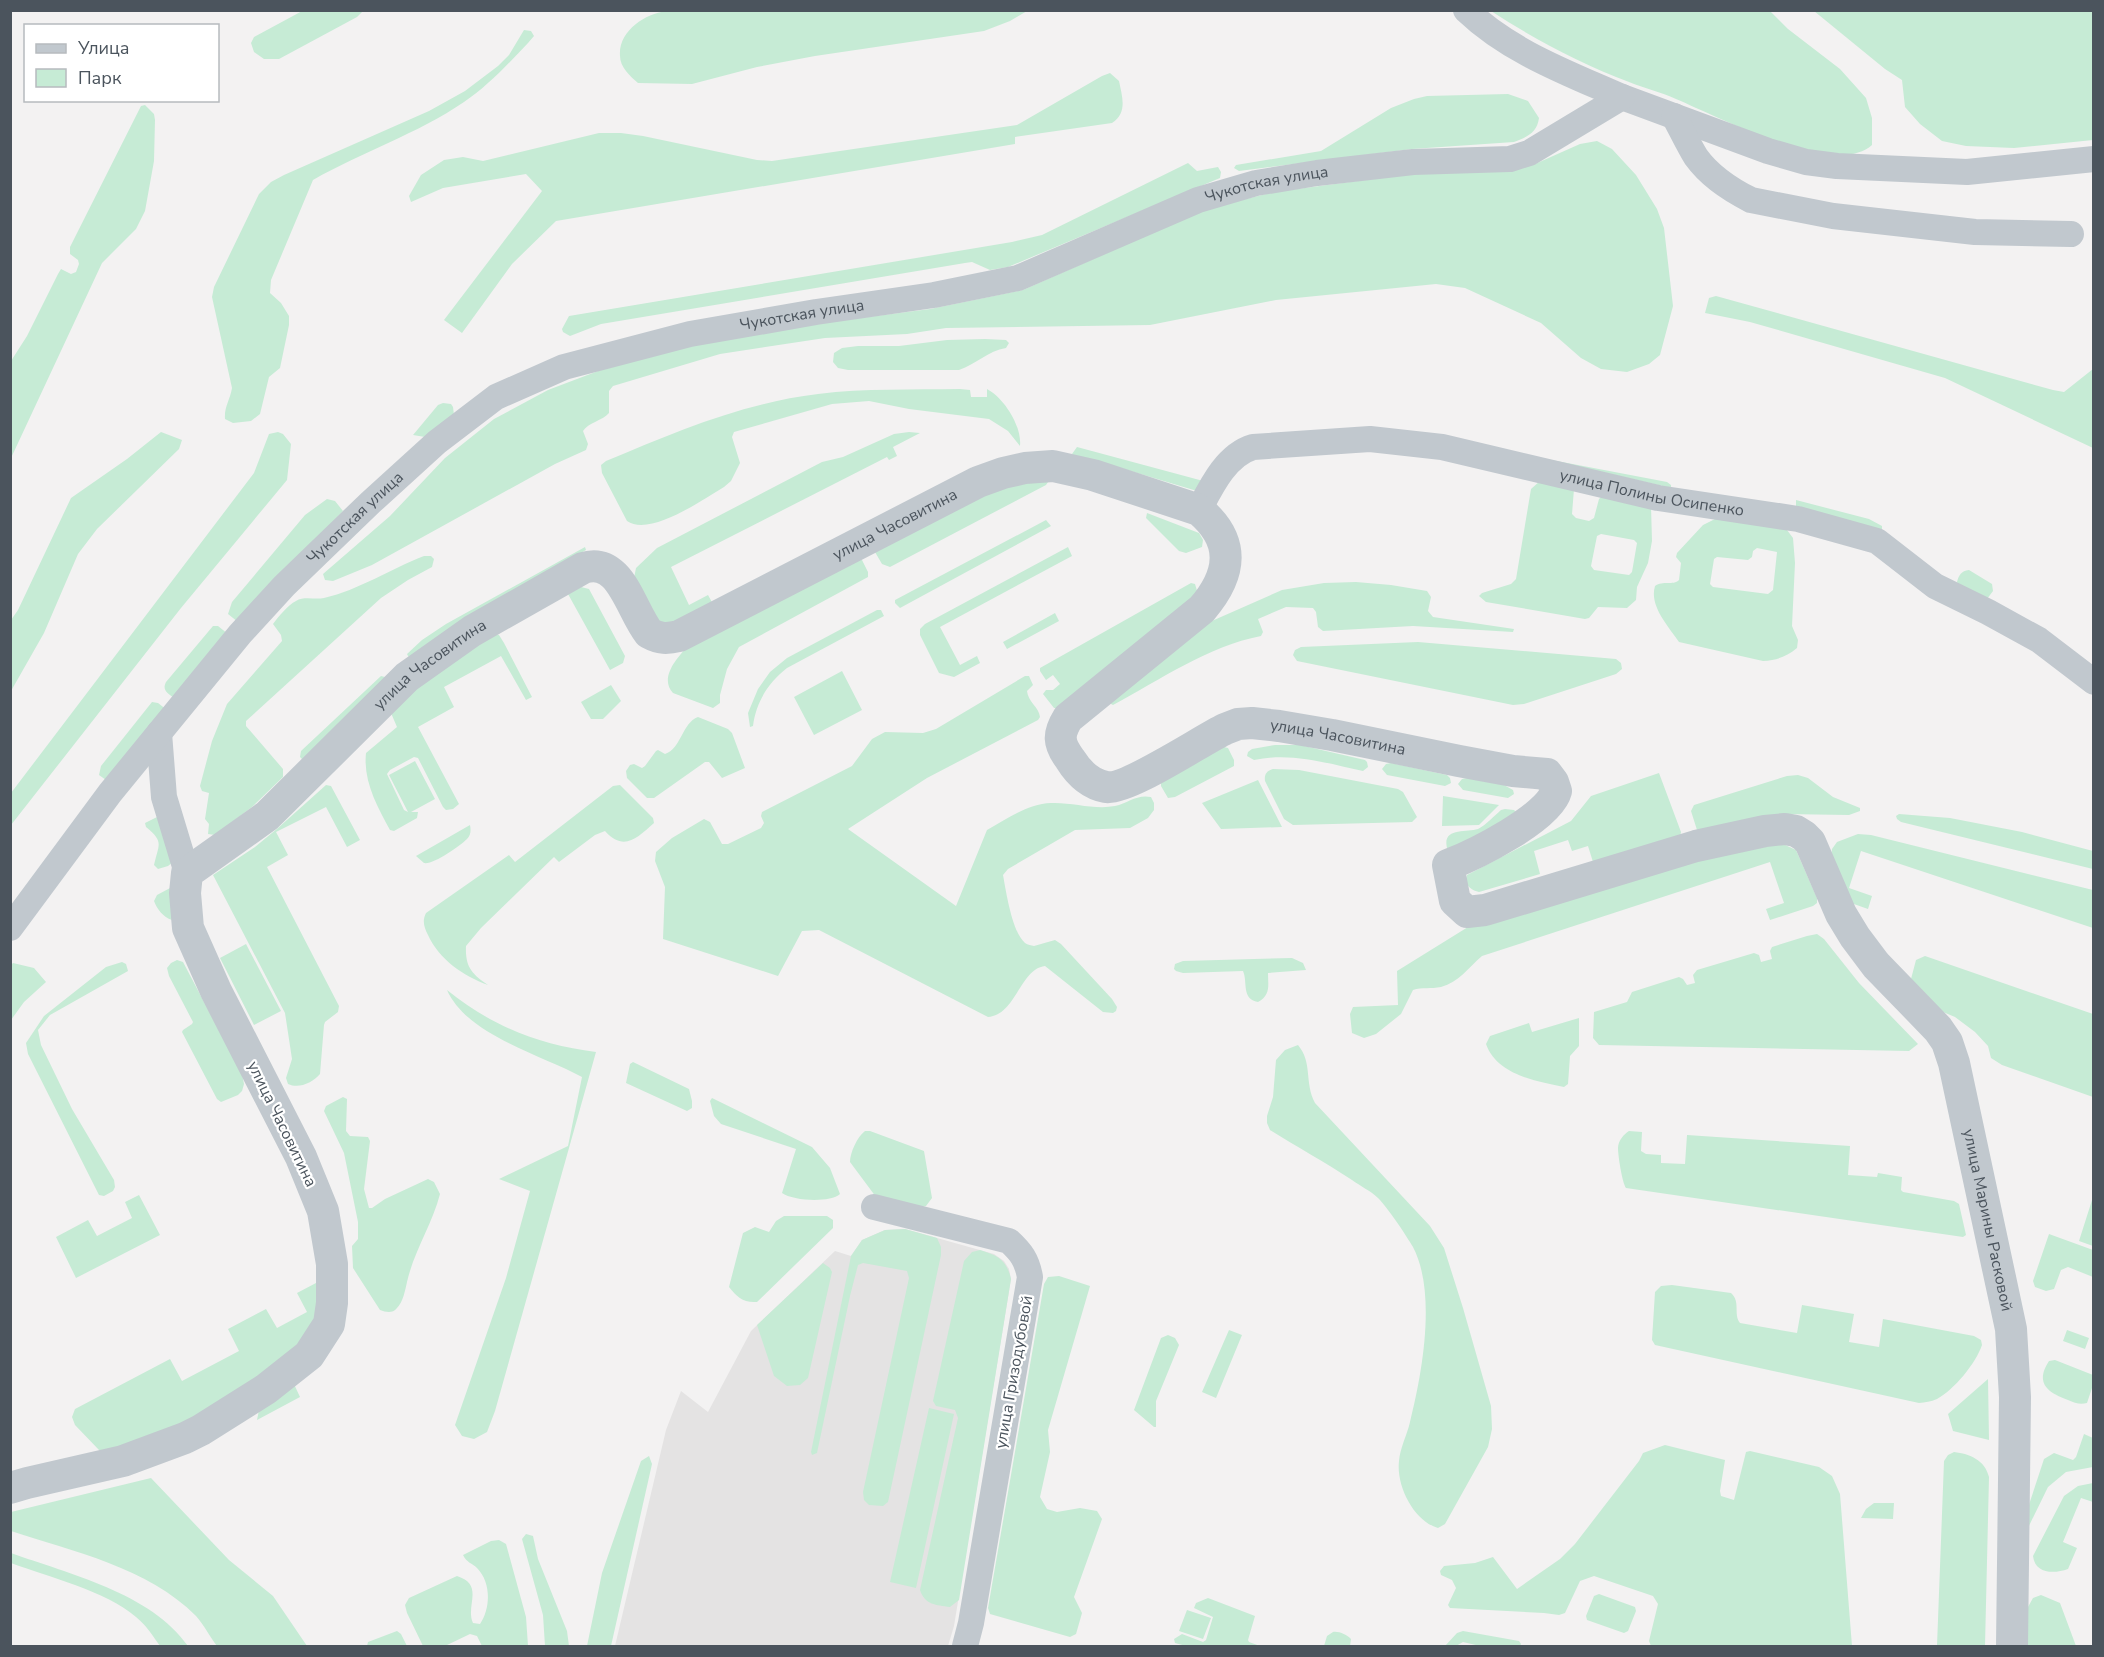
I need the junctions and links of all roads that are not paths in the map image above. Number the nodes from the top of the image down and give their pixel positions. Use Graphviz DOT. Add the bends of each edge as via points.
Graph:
graph roads {
  1 [pos="1466,10"];
  2 [pos="1623,96"];
  3 [pos="1674,116"];
  4 [pos="2094,159"];
  5 [pos="2071,234"];
  6 [pos="1199,510"];
  7 [pos="2094,682"];
  8 [pos="159,733"];
  9 [pos="1810,842"];
  10 [pos="187,873"];
  11 [pos="10,928"];
  12 [pos="874,1207"];
  13 [pos="10,1488"];
  14 [pos="965,1647"];
  15 [pos="2012,1647"];
  1 -- 2 [label="street" via="1508,43"];
  2 -- 3 [label="street"];
  2 -- 8 [label="street, Чукотская улица" via="1529,153 1510,159 1413,162 1256,183 1198,200 1018,278 690,334 603,355 523,384 487,402 371,502 284,586"];
  3 -- 4 [label="street" via="1768,151 1837,166 1967,172"];
  3 -- 5 [label="street" via="1705,167 1742,195 1763,203 1833,216 1974,232"];
  6 -- 7 [label="street, улица Полины Осипенко" via="1232,459 1253,447 1370,439 1442,447 1658,498 1798,519 1877,541 1935,586 2038,640"];
  6 -- 9 [label="street, улица Часовитина" via="1221,533 1225,547 1223,575 1215,594 1202,609 1068,718 1061,729 1065,752 1094,783 1107,787 1128,783 1225,729 1252,723 1547,774 1556,787 1551,802 1501,840 1448,865 1455,901 1467,912 1485,910 1695,846 1765,831 1796,831"];
  6 -- 10 [label="street, улица Часовитина" via="1053,466 1003,473 668,638 649,633 615,574 603,566 582,568 472,631 407,677 267,816"];
  8 -- 10 [label="street" via="164,797"];
  8 -- 11 [label="street, Чукотская улица"];
  9 -- 15 [label="street, улица Марины Расковой" via="1855,937 1938,1029 1954,1063 2011,1329 2015,1397"];
  10 -- 13 [label="street, улица Часовитина" via="188,928 301,1157 323,1211 332,1264 328,1324 309,1356 275,1383 201,1430 123,1461"];
  12 -- 14 [label="street, улица Гризодубовой" via="1009,1241 1027,1262 1030,1277"];
}
